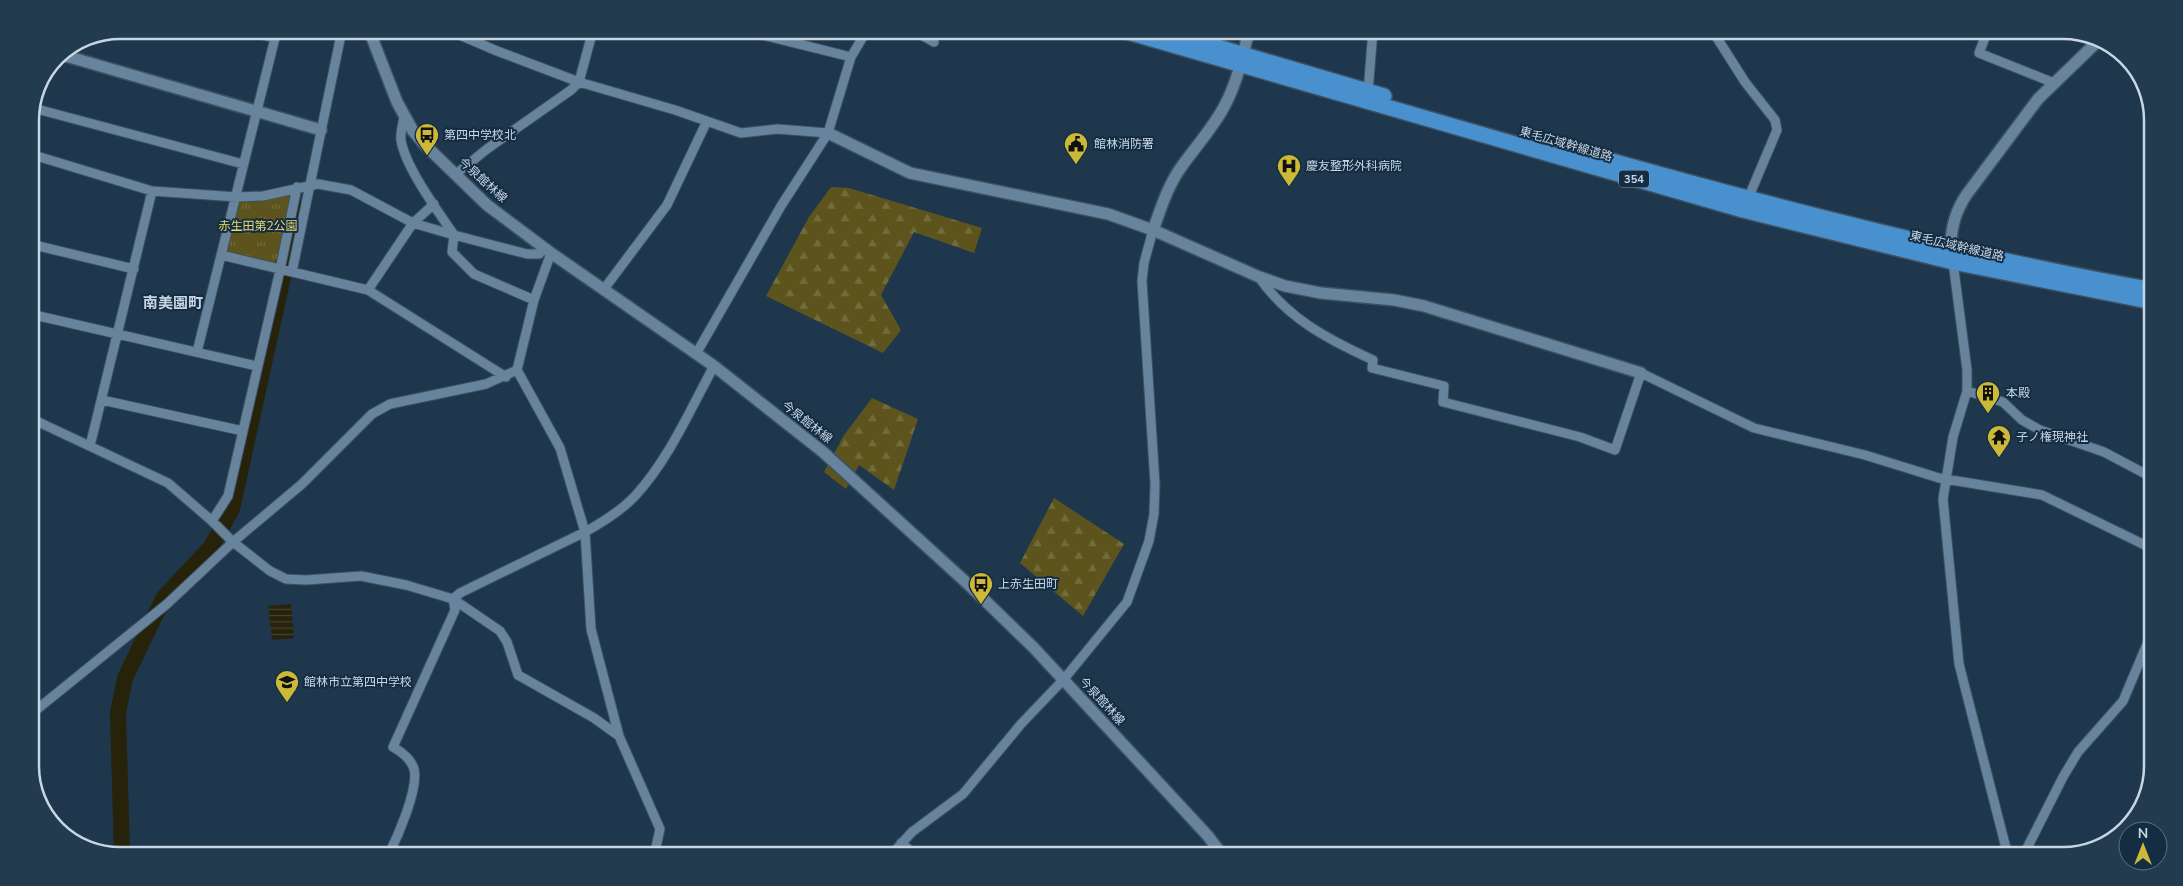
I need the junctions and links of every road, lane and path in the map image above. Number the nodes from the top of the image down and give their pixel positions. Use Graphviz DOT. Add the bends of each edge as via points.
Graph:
graph roads {
  1 [pos="275,39"];
  2 [pos="340,39"];
  3 [pos="373,39"];
  4 [pos="469,39"];
  5 [pos="591,39"];
  6 [pos="781,39"];
  7 [pos="862,39"];
  8 [pos="928,39"];
  9 [pos="1157,39"];
  10 [pos="1208,39"];
  11 [pos="1247,39"];
  12 [pos="1372,39"];
  13 [pos="1718,39"];
  14 [pos="1984,39"];
  15 [pos="934,42"];
  16 [pos="2094,45"];
  17 [pos="852,56"];
  18 [pos="69,57"];
  19 [pos="1241,60"];
  20 [pos="579,82"];
  21 [pos="2054,83"];
  22 [pos="1368,92"];
  23 [pos="40,110"];
  24 [pos="257,110"];
  25 [pos="404,117"];
  26 [pos="706,121"];
  27 [pos="321,130"];
  28 [pos="828,133"];
  29 [pos="39,157"];
  30 [pos="243,164"];
  31 [pos="456,174"];
  32 [pos="310,186"];
  33 [pos="297,187"];
  34 [pos="152,191"];
  35 [pos="235,197"];
  36 [pos="434,204"];
  37 [pos="1745,205"];
  38 [pos="412,223"];
  39 [pos="1153,230"];
  40 [pos="454,235"];
  41 [pos="39,246"];
  42 [pos="548,250"];
  43 [pos="221,255"];
  44 [pos="1952,256"];
  45 [pos="134,269"];
  46 [pos="280,270"];
  47 [pos="292,272"];
  48 [pos="1258,276"];
  49 [pos="2144,288"];
  50 [pos="604,289"];
  51 [pos="368,290"];
  52 [pos="534,300"];
  53 [pos="2144,300"];
  54 [pos="39,316"];
  55 [pos="117,333"];
  56 [pos="197,352"];
  57 [pos="696,354"];
  58 [pos="258,366"];
  59 [pos="714,366"];
  60 [pos="517,370"];
  61 [pos="1641,373"];
  62 [pos="506,377"];
  63 [pos="1966,391"];
  64 [pos="102,400"];
  65 [pos="39,422"];
  66 [pos="243,431"];
  67 [pos="90,446"];
  68 [pos="2144,473"];
  69 [pos="1945,478"];
  70 [pos="212,520"];
  71 [pos="585,532"];
  72 [pos="233,542"];
  73 [pos="2144,545"];
  74 [pos="453,599"];
  75 [pos="2144,651"];
  76 [pos="1064,680"];
  77 [pos="39,708"];
  78 [pos="619,736"];
  79 [pos="901,843"];
  80 [pos="393,847"];
  81 [pos="656,847"];
  82 [pos="898,847"];
  83 [pos="906,847"];
  84 [pos="1216,847"];
  85 [pos="2006,847"];
  86 [pos="2028,847"];
  1 -- 24 [label="street"];
  2 -- 27 [label="street"];
  3 -- 25 [label="street, 今泉館林線"];
  4 -- 20 [label="street"];
  5 -- 20 [label="street"];
  6 -- 17 [label="street"];
  7 -- 17 [label="street"];
  8 -- 15 [label="street"];
  9 -- 19 [label="highway, 東毛広域幹線道路 / 354"];
  10 -- 19 [label="highway, 東毛広域幹線道路 / 354"];
  11 -- 19 [label="street"];
  12 -- 22 [label="street"];
  13 -- 37 [label="street" via="1744,82 1775,120 1777,130"];
  14 -- 21 [label="street" via="1979,53"];
  16 -- 21 [label="street"];
  17 -- 28 [label="street"];
  18 -- 24 [label="street"];
  19 -- 22 [label="highway, 東毛広域幹線道路 / 354"];
  19 -- 37 [label="highway, 東毛広域幹線道路 / 354"];
  19 -- 39 [label="street" via="1225,106 1178,173"];
  20 -- 26 [label="street"];
  20 -- 31 [label="street"];
  21 -- 44 [label="street" via="2032,106 1959,204 1952,226"];
  22 -- 37 [label="highway, 東毛広域幹線道路 / 354"];
  23 -- 30 [label="street"];
  24 -- 27 [label="street"];
  24 -- 30 [label="street"];
  25 -- 31 [label="street, 今泉館林線" via="424,144"];
  25 -- 36 [label="street" via="403,147"];
  26 -- 28 [label="street" via="741,133 777,129"];
  26 -- 50 [label="street" via="667,205"];
  27 -- 32 [label="street"];
  28 -- 39 [label="street" via="910,173 1117,216"];
  28 -- 57 [label="street" via="781,206"];
  29 -- 34 [label="street"];
  30 -- 35 [label="street"];
  31 -- 42 [label="street, 今泉館林線" via="488,205"];
  32 -- 33 [label="street"];
  32 -- 38 [label="street" via="318,184 351,190"];
  32 -- 47 [label="street"];
  33 -- 35 [label="street" via="263,196"];
  33 -- 46 [label="street"];
  34 -- 35 [label="street"];
  34 -- 45 [label="street"];
  35 -- 43 [label="street"];
  36 -- 38 [label="street"];
  36 -- 40 [label="street"];
  37 -- 44 [label="highway, 東毛広域幹線道路 / 354"];
  38 -- 40 [label="street"];
  38 -- 51 [label="street"];
  39 -- 48 [label="street"];
  39 -- 76 [label="street" via="1142,281 1155,484 1149,541 1127,602"];
  40 -- 42 [label="street" via="527,254"];
  40 -- 52 [label="street" via="452,252 474,274"];
  41 -- 45 [label="street"];
  42 -- 50 [label="street, 今泉館林線"];
  42 -- 52 [label="street"];
  43 -- 46 [label="street"];
  43 -- 56 [label="street"];
  44 -- 49 [label="highway, 東毛広域幹線道路 / 354"];
  44 -- 53 [label="highway, 東毛広域幹線道路 / 354"];
  44 -- 63 [label="street" via="1967,370"];
  45 -- 55 [label="street"];
  46 -- 47 [label="street"];
  46 -- 58 [label="street"];
  47 -- 51 [label="street"];
  48 -- 61 [label="street" via="1312,292 1424,306"];
  48 -- 61 [label="street" via="1278,302 1329,340 1373,360 1372,368 1444,386 1443,402 1580,436 1615,450"];
  50 -- 57 [label="street, 今泉館林線"];
  51 -- 62 [label="street"];
  52 -- 60 [label="street"];
  54 -- 55 [label="street"];
  55 -- 56 [label="street"];
  55 -- 64 [label="street"];
  56 -- 58 [label="street"];
  57 -- 59 [label="street, 今泉館林線"];
  58 -- 66 [label="street"];
  59 -- 71 [label="street" via="671,447 635,496"];
  59 -- 76 [label="street, 今泉館林線" via="823,452 969,585"];
  60 -- 62 [label="street"];
  60 -- 71 [label="street" via="560,448"];
  61 -- 69 [label="street" via="1754,428"];
  62 -- 72 [label="street" via="390,404 372,414 302,484"];
  63 -- 68 [label="street" via="2003,402 2022,420 2040,430 2104,452"];
  63 -- 69 [label="street"];
  64 -- 66 [label="street"];
  64 -- 67 [label="street"];
  65 -- 67 [label="street"];
  66 -- 70 [label="street" via="228,496"];
  67 -- 70 [label="street" via="168,483"];
  69 -- 73 [label="street" via="2042,495"];
  69 -- 85 [label="street" via="1943,499 1959,664"];
  70 -- 72 [label="street"];
  71 -- 74 [label="street"];
  71 -- 78 [label="street" via="592,629"];
  72 -- 74 [label="street" via="270,571 286,578 306,580 361,576"];
  72 -- 77 [label="street" via="167,604"];
  74 -- 78 [label="street" via="500,631 518,675"];
  74 -- 80 [label="street" via="455,610 393,748 410,760 414,771 400,834"];
  75 -- 86 [label="street" via="2123,701 2078,752"];
  76 -- 79 [label="street" via="1020,724 964,794"];
  76 -- 84 [label="street, 今泉館林線"];
  78 -- 81 [label="street" via="660,829"];
  79 -- 82 [label="street"];
  79 -- 83 [label="street"];
}
